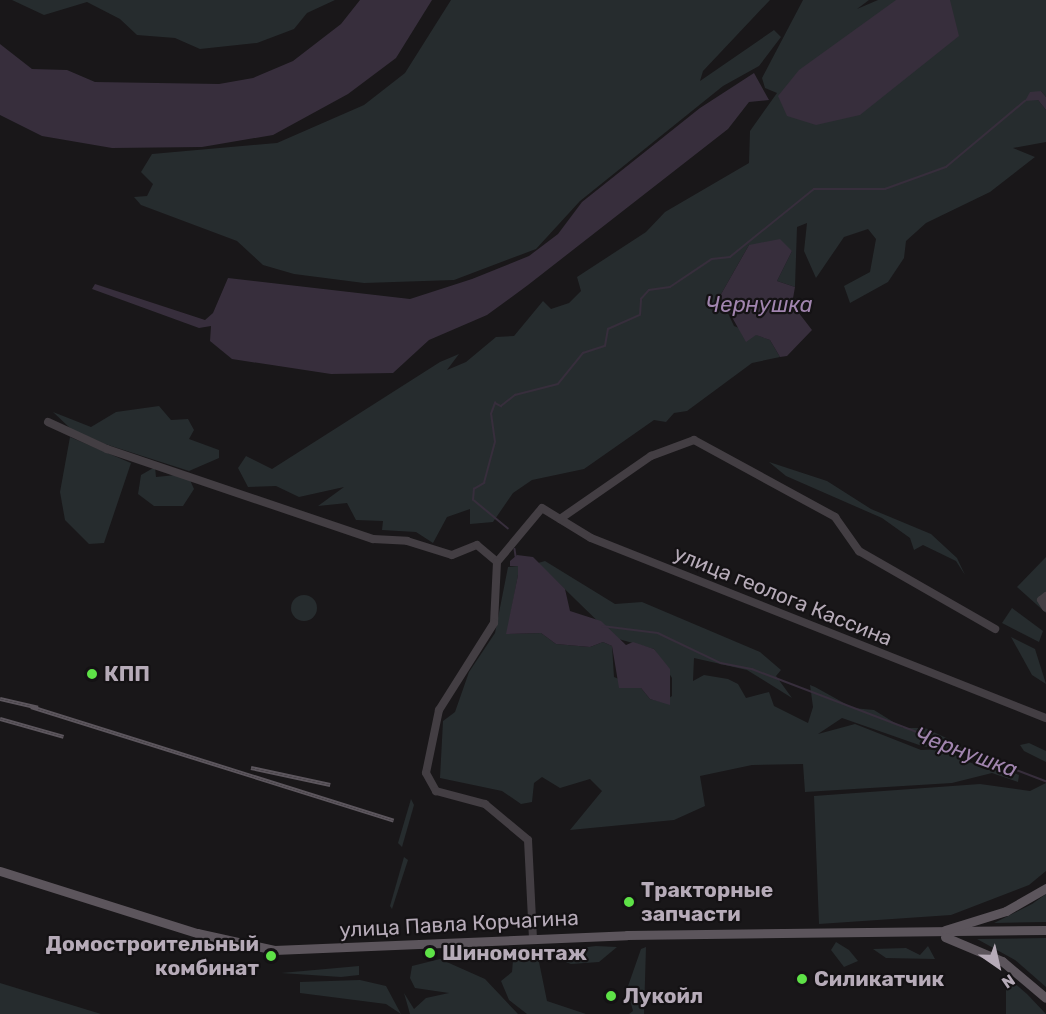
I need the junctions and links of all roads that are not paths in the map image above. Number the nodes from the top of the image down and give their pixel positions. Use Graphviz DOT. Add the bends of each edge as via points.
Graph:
graph roads {
  1 [pos="48,422"];
  2 [pos="560,519"];
  3 [pos="497,562"];
  4 [pos="1046,596"];
  5 [pos="1046,608"];
  6 [pos="995,629"];
  7 [pos="1046,718"];
  8 [pos="0,871"];
  9 [pos="1046,888"];
  10 [pos="1046,930"];
  11 [pos="931,934"];
  12 [pos="533,938"];
  13 [pos="1046,998"];
  1 -- 3 [label="street" via="107,449 373,538 407,541 452,555 477,545"];
  2 -- 3 [label="street, улица геолога Кассина" via="542,508"];
  2 -- 6 [label="street" via="677,442 694,440 835,517 859,551"];
  2 -- 7 [label="street, улица геолога Кассина" via="591,538"];
  3 -- 12 [label="street" via="494,623 439,710 426,773 436,791 484,804 528,840"];
  4 -- 5 [label="street" via="1041,600"];
  8 -- 12 [label="main road, улица Павла Корчагина" via="262,949"];
  9 -- 11 [label="main road" via="1006,911"];
  10 -- 11 [label="main road, улица Павла Корчагина"];
  11 -- 12 [label="main road, улица Павла Корчагина"];
  11 -- 13 [label="main road" via="987,952"];
}
